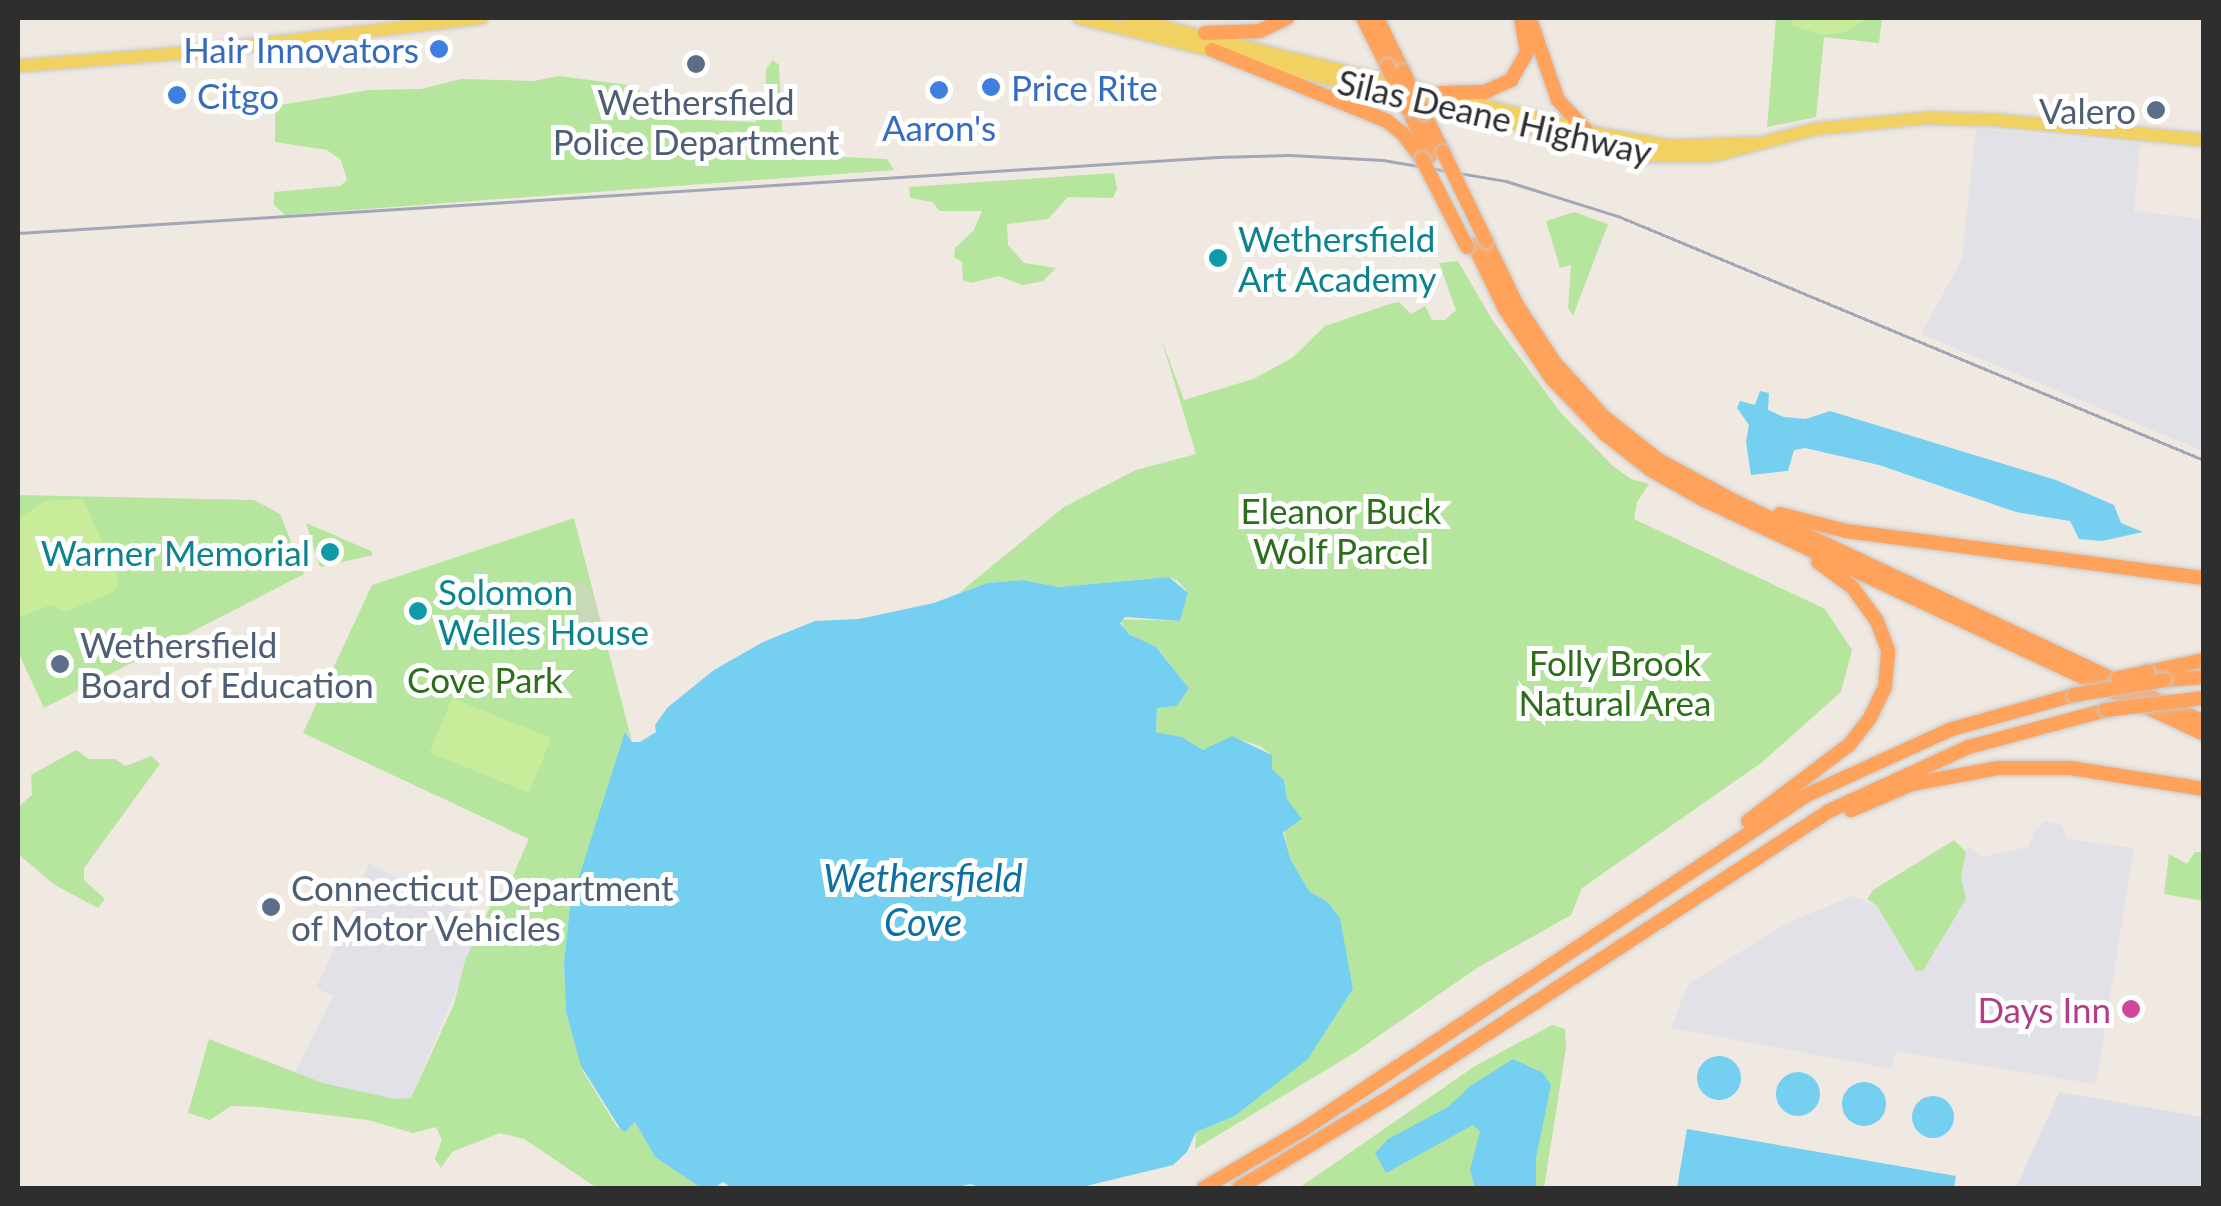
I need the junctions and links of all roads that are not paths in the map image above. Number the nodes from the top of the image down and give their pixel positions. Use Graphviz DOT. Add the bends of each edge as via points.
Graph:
graph roads {
  1 [pos="482,18"];
  2 [pos="1079,18"];
  3 [pos="1128,18"];
  4 [pos="1287,18"];
  5 [pos="1363,18"];
  6 [pos="1377,18"];
  7 [pos="1386,18"];
  8 [pos="1521,18"];
  9 [pos="1529,18"];
  10 [pos="1205,33"];
  11 [pos="1390,44"];
  12 [pos="1212,50"];
  13 [pos="18,66"];
  14 [pos="1441,93"];
  15 [pos="1593,136"];
  16 [pos="2204,140"];
  17 [pos="1432,156"];
  18 [pos="1475,244"];
  19 [pos="1577,388"];
  20 [pos="1744,519"];
  21 [pos="2204,578"];
  22 [pos="2204,660"];
  23 [pos="2204,677"];
  24 [pos="2070,693"];
  25 [pos="2203,698"];
  26 [pos="2204,722"];
  27 [pos="2204,734"];
  28 [pos="2204,789"];
  29 [pos="1773,846"];
  30 [pos="1695,866"];
  31 [pos="1204,1188"];
  32 [pos="1240,1188"];
  1 -- 13 [label="main road" via="183,54"];
  2 -- 12 [label="main road, Silas Deane Highway"];
  3 -- 10 [label="main road, Silas Deane Highway"];
  4 -- 10 [label="highway" via="1260,31"];
  5 -- 17 [label="highway, bridge"];
  6 -- 11 [label="highway"];
  7 -- 11 [label="highway"];
  8 -- 14 [label="highway" via="1526,52 1511,80 1488,91"];
  9 -- 15 [label="highway" via="1560,104"];
  10 -- 14 [label="main road, Silas Deane Highway"];
  11 -- 17 [label="highway, bridge" via="1424,113"];
  12 -- 15 [label="main road, Silas Deane Highway"];
  12 -- 17 [label="highway" via="1387,122"];
  14 -- 15 [label="main road, Silas Deane Highway"];
  15 -- 16 [label="main road, Silas Deane Highway" via="1646,150 1938,118"];
  17 -- 18 [label="highway, bridge"];
  18 -- 19 [label="highway"];
  18 -- 20 [label="highway" via="1546,372 1604,434 1661,476"];
  19 -- 21 [label="highway" via="1668,458 1796,520"];
  19 -- 26 [label="highway" via="1632,442 1693,481"];
  20 -- 27 [label="highway"];
  20 -- 30 [label="highway" via="1852,588 1886,640 1887,678 1849,745"];
  22 -- 24 [label="highway, bridge"];
  23 -- 24 [label="highway, bridge"];
  24 -- 30 [label="highway" via="1964,724 1855,770"];
  25 -- 29 [label="highway, bridge" via="2106,710 1932,761"];
  28 -- 29 [label="highway" via="2057,767 1976,770 1900,788"];
  29 -- 32 [label="highway"];
  30 -- 31 [label="highway" via="1304,1129"];
}
